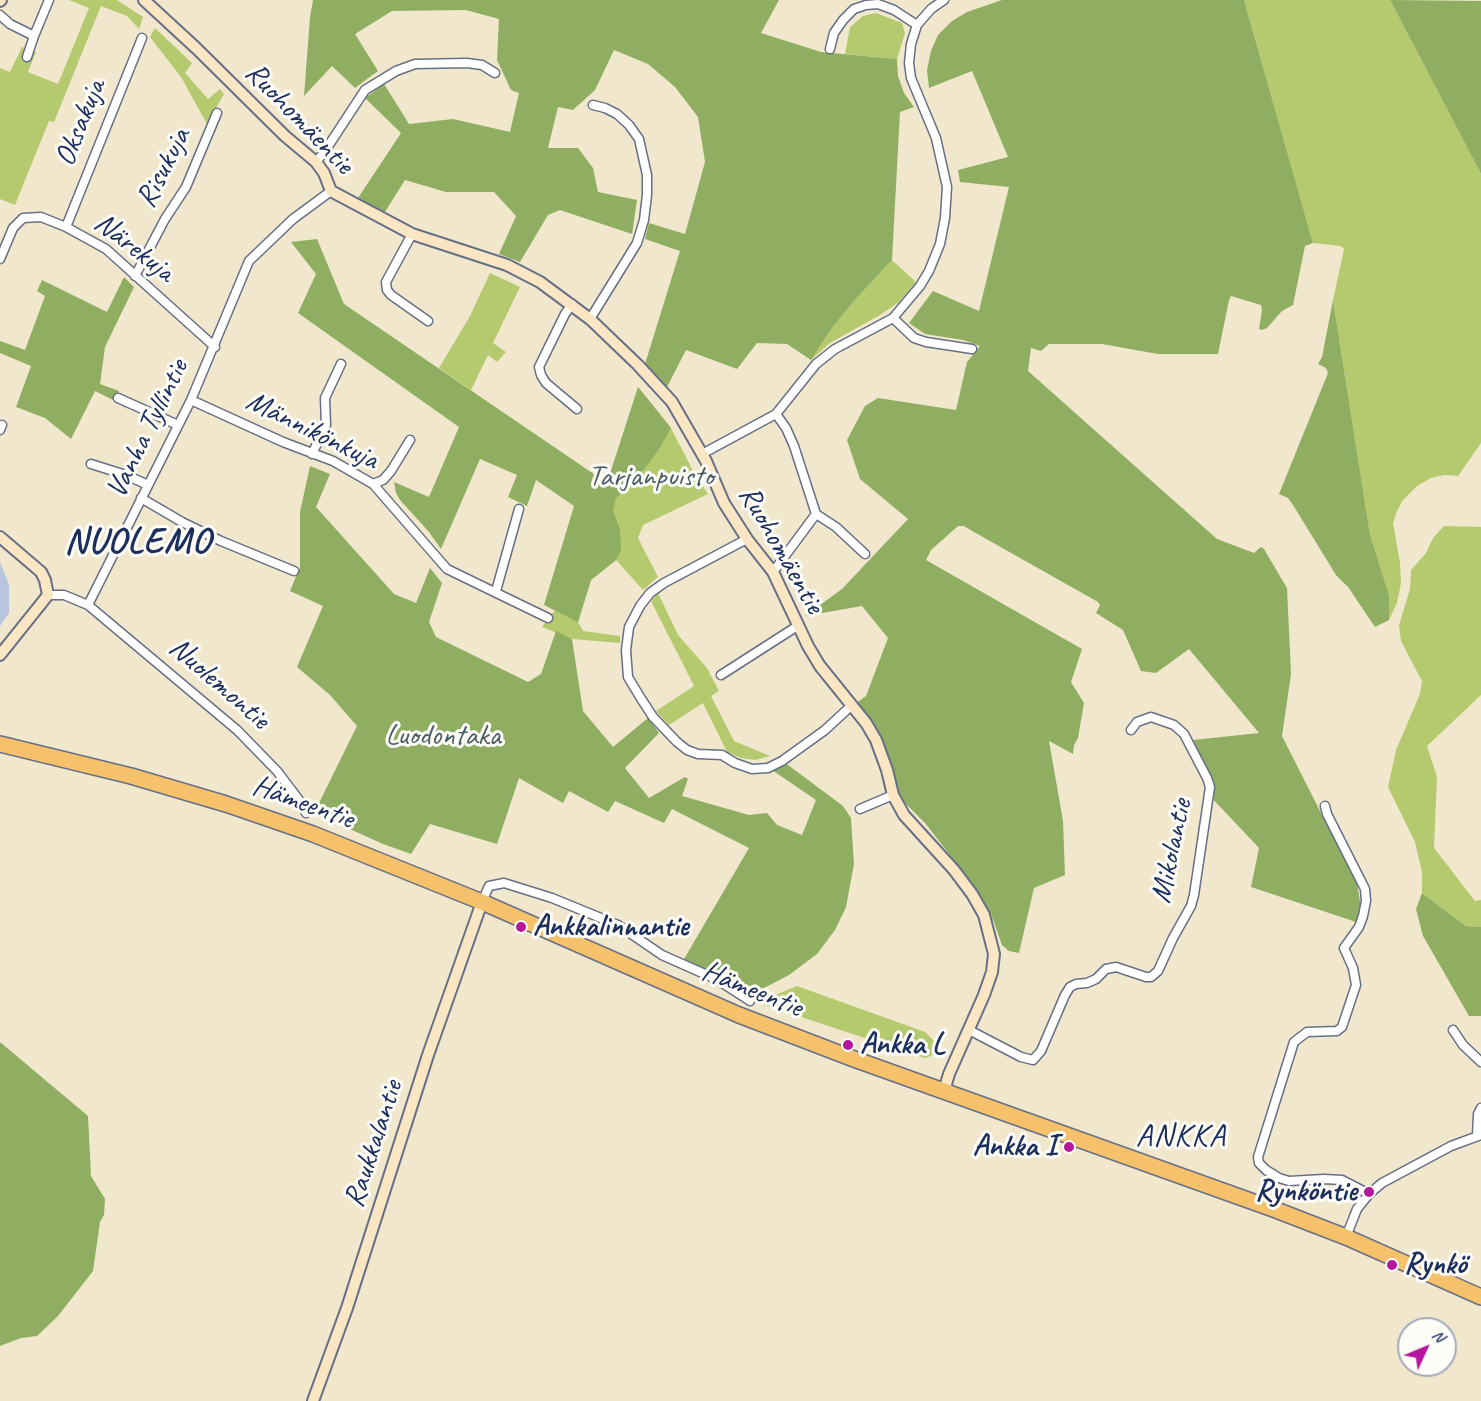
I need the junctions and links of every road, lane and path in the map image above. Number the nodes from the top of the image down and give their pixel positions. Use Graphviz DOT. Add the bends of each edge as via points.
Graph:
graph roads {
  1 [pos="49,0"];
  2 [pos="144,0"];
  3 [pos="944,0"];
  4 [pos="0,15"];
  5 [pos="917,25"];
  6 [pos="34,36"];
  7 [pos="142,38"];
  8 [pos="830,49"];
  9 [pos="27,57"];
  10 [pos="495,73"];
  11 [pos="593,105"];
  12 [pos="217,113"];
  13 [pos="316,162"];
  14 [pos="331,191"];
  15 [pos="66,227"];
  16 [pos="412,234"];
  17 [pos="0,259"];
  18 [pos="135,276"];
  19 [pos="572,304"];
  20 [pos="893,318"];
  21 [pos="590,319"];
  22 [pos="428,321"];
  23 [pos="215,347"];
  24 [pos="972,349"];
  25 [pos="341,364"];
  26 [pos="118,398"];
  27 [pos="191,400"];
  28 [pos="577,409"];
  29 [pos="776,414"];
  30 [pos="178,425"];
  31 [pos="410,440"];
  32 [pos="312,454"];
  33 [pos="702,454"];
  34 [pos="91,464"];
  35 [pos="373,484"];
  36 [pos="148,485"];
  37 [pos="141,498"];
  38 [pos="519,508"];
  39 [pos="816,514"];
  40 [pos="0,537"];
  41 [pos="747,539"];
  42 [pos="865,554"];
  43 [pos="294,571"];
  44 [pos="773,572"];
  45 [pos="496,591"];
  46 [pos="48,595"];
  47 [pos="88,605"];
  48 [pos="548,618"];
  49 [pos="799,625"];
  50 [pos="0,655"];
  51 [pos="721,675"];
  52 [pos="851,706"];
  53 [pos="1131,730"];
  54 [pos="0,744"];
  55 [pos="892,795"];
  56 [pos="1325,806"];
  57 [pos="860,809"];
  58 [pos="306,813"];
  59 [pos="482,902"];
  60 [pos="750,1001"];
  61 [pos="969,1029"];
  62 [pos="1453,1030"];
  63 [pos="1481,1062"];
  64 [pos="944,1090"];
  65 [pos="1481,1108"];
  66 [pos="1479,1136"];
  67 [pos="1369,1194"];
  68 [pos="1346,1237"];
  69 [pos="1481,1297"];
  70 [pos="313,1401"];
  1 -- 6 [label="street"];
  2 -- 13 [label="street, Ruohomäentie"];
  3 -- 5 [label="street"];
  4 -- 6 [label="street"];
  5 -- 8 [label="street" via="894,10 878,4 866,5 843,20"];
  5 -- 20 [label="street" via="911,44 911,78 943,162 947,187 945,218 929,272"];
  6 -- 9 [label="street"];
  7 -- 15 [label="street, Oksakuja"];
  10 -- 13 [label="street" via="482,65 466,63 415,64 396,71 365,90"];
  11 -- 21 [label="street" via="617,114 639,139 647,195 637,243"];
  12 -- 18 [label="street, Risukuja" via="186,187"];
  13 -- 14 [label="street, Ruohomäentie"];
  14 -- 16 [label="street, Ruohomäentie"];
  14 -- 23 [label="street, Vanha Tyllintie" via="293,219 249,261"];
  15 -- 17 [label="street, Närekuja" via="40,217 23,218 13,228"];
  15 -- 18 [label="street, Närekuja" via="106,249"];
  16 -- 19 [label="street, Ruohomäentie" via="507,265"];
  16 -- 22 [label="street" via="386,282 387,290"];
  18 -- 23 [label="street, Närekuja"];
  19 -- 21 [label="street, Ruohomäentie"];
  19 -- 28 [label="street" via="539,367 546,383"];
  20 -- 24 [label="street" via="914,338"];
  20 -- 29 [label="street" via="835,349 816,364"];
  21 -- 33 [label="street, Ruohomäentie" via="672,402"];
  23 -- 27 [label="street, Vanha Tyllintie"];
  25 -- 32 [label="street" via="325,398 326,425"];
  26 -- 30 [label="street"];
  27 -- 30 [label="street, Vanha Tyllintie"];
  27 -- 32 [label="street, Männikönkuja"];
  29 -- 33 [label="street"];
  29 -- 39 [label="street" via="794,446"];
  30 -- 36 [label="street, Vanha Tyllintie"];
  31 -- 35 [label="street" via="391,471"];
  32 -- 35 [label="street, Männikönkuja"];
  33 -- 41 [label="street, Ruohomäentie" via="724,503"];
  34 -- 36 [label="street"];
  35 -- 45 [label="street, Männikönkuja" via="447,569"];
  36 -- 37 [label="street, Vanha Tyllintie"];
  37 -- 43 [label="street" via="221,541"];
  37 -- 47 [label="street, Vanha Tyllintie"];
  38 -- 45 [label="street"];
  39 -- 42 [label="street"];
  39 -- 44 [label="street"];
  40 -- 46 [label="street" via="41,572"];
  41 -- 44 [label="street, Ruohomäentie"];
  41 -- 52 [label="street" via="664,583 640,606 629,627 626,650 628,676 640,697 653,717 687,750 722,755 752,769 768,768 782,761"];
  44 -- 49 [label="street, Ruohomäentie"];
  45 -- 48 [label="street, Männikönkuja"];
  46 -- 47 [label="street"];
  46 -- 50 [label="street"];
  47 -- 58 [label="street, Nuolemontie" via="237,730 283,778"];
  49 -- 51 [label="street"];
  49 -- 52 [label="street, Ruohomäentie" via="820,666"];
  52 -- 55 [label="street, Ruohomäentie" via="876,740"];
  53 -- 61 [label="street, Mikolantie" via="1137,722 1151,717 1174,725 1184,734 1210,787 1191,906 1158,971 1146,977 1116,967 1106,969 1087,983 1070,987 1041,1051 1032,1060"];
  54 -- 59 [label="highway, Hämeentie" via="226,804 313,834"];
  55 -- 57 [label="street"];
  55 -- 61 [label="street, Ruohomäentie" via="904,815 954,870 984,915 994,954 992,972"];
  56 -- 67 [label="street" via="1365,889 1363,916 1344,948 1356,985 1342,1027 1337,1031 1307,1032 1294,1042 1258,1157 1266,1170 1289,1181 1342,1180"];
  59 -- 60 [label="street" via="489,886 504,883 552,898 618,925 662,955 716,979"];
  59 -- 64 [label="highway, Hämeentie" via="739,1015"];
  59 -- 70 [label="street, Raukkalantie"];
  61 -- 64 [label="street, Ruohomäentie"];
  62 -- 63 [label="street"];
  64 -- 68 [label="highway, Hämeentie"];
  65 -- 66 [label="street"];
  66 -- 67 [label="street" via="1451,1146"];
  67 -- 68 [label="street" via="1357,1209"];
  68 -- 69 [label="highway, Hämeentie"];
}
